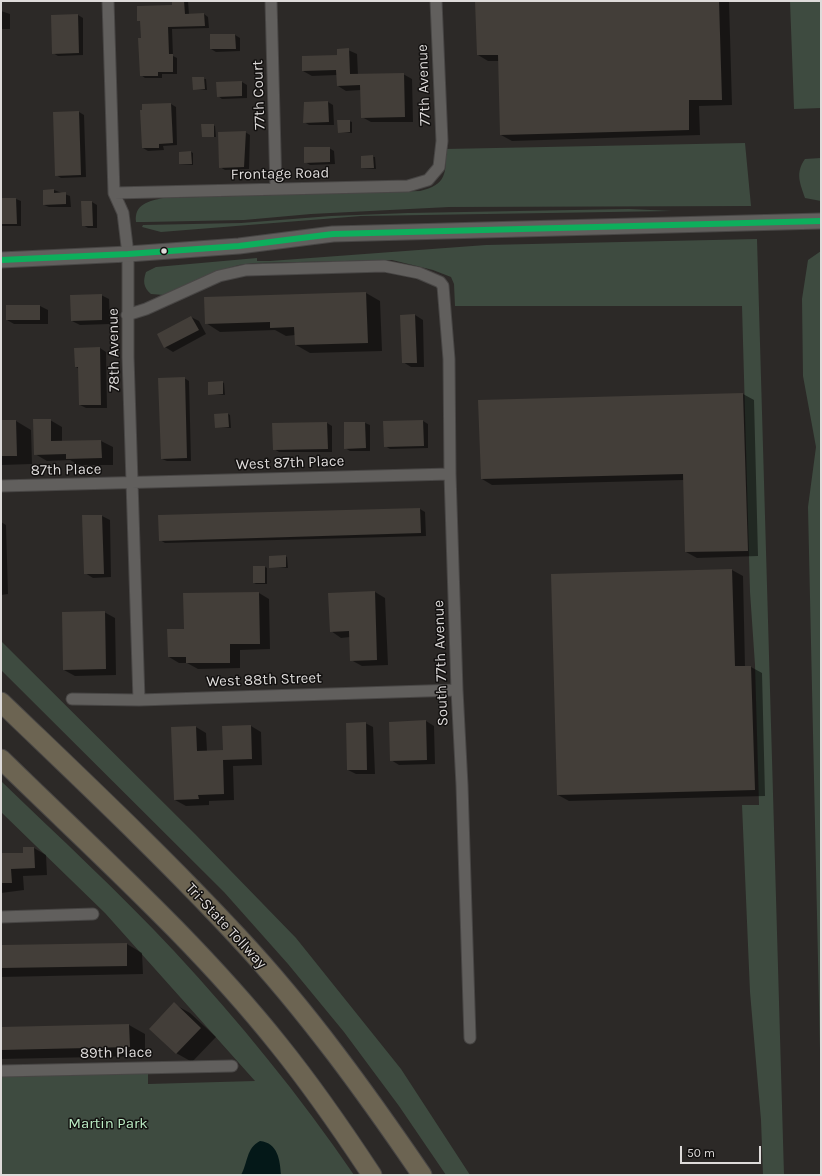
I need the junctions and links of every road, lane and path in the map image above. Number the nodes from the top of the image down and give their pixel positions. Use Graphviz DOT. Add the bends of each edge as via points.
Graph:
graph roads {
  1 [pos="108,1"];
  2 [pos="271,1"];
  3 [pos="436,1"];
  4 [pos="439,167"];
  5 [pos="276,189"];
  6 [pos="114,193"];
  7 [pos="819,222"];
  8 [pos="128,254"];
  9 [pos="1,260"];
  10 [pos="128,315"];
  11 [pos="450,474"];
  12 [pos="132,483"];
  13 [pos="1,486"];
  14 [pos="457,690"];
  15 [pos="72,699"];
  16 [pos="139,700"];
  17 [pos="1,702"];
  18 [pos="1,759"];
  19 [pos="93,914"];
  20 [pos="1,917"];
  21 [pos="470,1038"];
  22 [pos="232,1066"];
  23 [pos="1,1071"];
  24 [pos="372,1175"];
  25 [pos="422,1175"];
  1 -- 6 [label="street, 78th Avenue"];
  2 -- 5 [label="street, 77th Court"];
  3 -- 4 [label="street, 77th Avenue" via="442,141"];
  4 -- 5 [label="street, Frontage Road" via="428,180 408,186"];
  5 -- 6 [label="street, Frontage Road"];
  6 -- 8 [label="street, 78th Avenue" via="122,213"];
  7 -- 8 [label="main road" via="340,234 239,246"];
  8 -- 9 [label="main road"];
  8 -- 10 [label="street, 78th Avenue"];
  10 -- 11 [label="street, South 77th Avenue" via="146,310 219,276 246,270 384,266 419,273 440,282 443,286 449,359"];
  10 -- 12 [label="street, 78th Avenue"];
  11 -- 12 [label="street, West 87th Place"];
  11 -- 14 [label="street, South 77th Avenue"];
  12 -- 13 [label="street, 87th Place"];
  12 -- 16 [label="street, 78th Avenue"];
  14 -- 16 [label="street, West 88th Street"];
  14 -- 21 [label="street, South 77th Avenue"];
  15 -- 16 [label="street, West 88th Street"];
  17 -- 25 [label="highway, Tri-State Tollway" via="146,841 240,938 312,1022"];
  18 -- 24 [label="highway" via="159,912 226,985 279,1045"];
  19 -- 20 [label="street"];
  22 -- 23 [label="street, 89th Place"];
}
